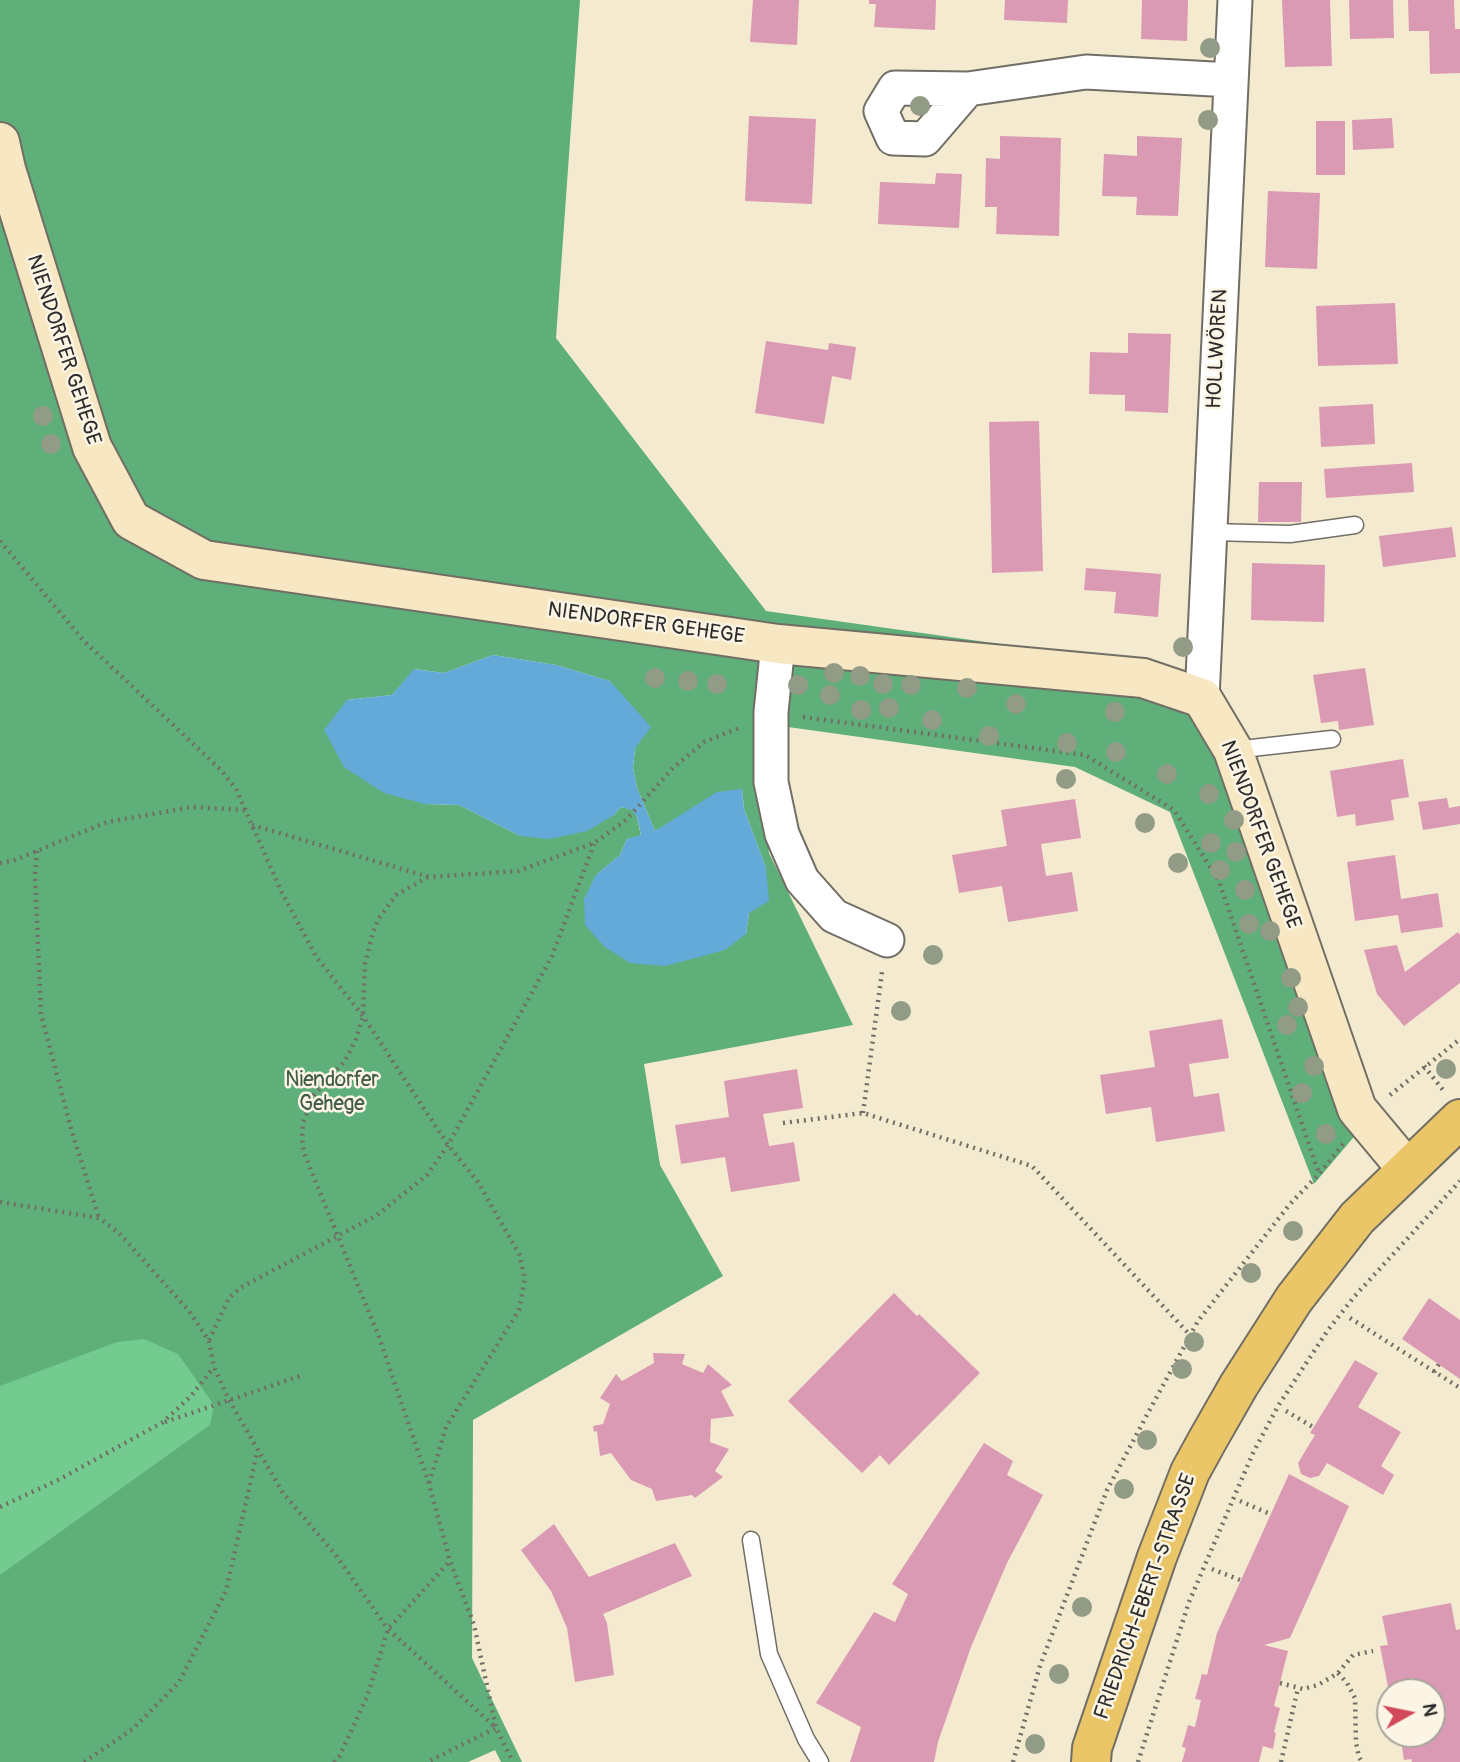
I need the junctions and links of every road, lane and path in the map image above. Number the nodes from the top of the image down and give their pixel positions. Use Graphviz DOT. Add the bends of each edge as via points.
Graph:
graph roads {
  1 [pos="1235,0"];
  2 [pos="1231,79"];
  3 [pos="968,89"];
  4 [pos="0,142"];
  5 [pos="1355,525"];
  6 [pos="1210,531"];
  7 [pos="0,541"];
  8 [pos="778,643"];
  9 [pos="1202,698"];
  10 [pos="771,712"];
  11 [pos="1332,738"];
  12 [pos="1233,750"];
  13 [pos="245,810"];
  14 [pos="251,825"];
  15 [pos="594,843"];
  16 [pos="37,851"];
  17 [pos="0,863"];
  18 [pos="429,877"];
  19 [pos="887,940"];
  20 [pos="363,1016"];
  21 [pos="1460,1039"];
  22 [pos="863,1113"];
  23 [pos="1364,1118"];
  24 [pos="1460,1119"];
  25 [pos="783,1123"];
  26 [pos="448,1145"];
  27 [pos="1407,1169"];
  28 [pos="1319,1174"];
  29 [pos="1460,1181"];
  30 [pos="0,1202"];
  31 [pos="99,1218"];
  32 [pos="338,1237"];
  33 [pos="1350,1318"];
  34 [pos="1191,1336"];
  35 [pos="209,1341"];
  36 [pos="1439,1364"];
  37 [pos="214,1367"];
  38 [pos="1434,1372"];
  39 [pos="303,1375"];
  40 [pos="1460,1388"];
  41 [pos="229,1400"];
  42 [pos="1286,1411"];
  43 [pos="163,1422"];
  44 [pos="1313,1427"];
  45 [pos="258,1452"];
  46 [pos="429,1484"];
  47 [pos="1240,1501"];
  48 [pos="0,1507"];
  49 [pos="1270,1514"];
  50 [pos="751,1540"];
  51 [pos="450,1561"];
  52 [pos="1212,1569"];
  53 [pos="1240,1580"];
  54 [pos="388,1629"];
  55 [pos="1373,1651"];
  56 [pos="1338,1673"];
  57 [pos="1280,1683"];
  58 [pos="1298,1688"];
  59 [pos="496,1728"];
  60 [pos="1088,1757"];
  61 [pos="84,1762"];
  62 [pos="334,1762"];
  63 [pos="427,1762"];
  64 [pos="513,1762"];
  65 [pos="820,1762"];
  66 [pos="1013,1762"];
  67 [pos="1138,1762"];
  68 [pos="1281,1762"];
  69 [pos="1362,1762"];
  1 -- 2 [label="street, HOLLWÖREN"];
  2 -- 3 [label="street" via="1086,72"];
  2 -- 6 [label="street, HOLLWÖREN"];
  4 -- 8 [label="street, NIENDORFER GEHEGE" via="92,447 131,520 204,560"];
  5 -- 6 [label="lane" via="1290,534"];
  6 -- 9 [label="street, HOLLWÖREN"];
  7 -- 13 [label="path" via="85,640 222,771"];
  8 -- 9 [label="street, NIENDORFER GEHEGE" via="1143,678"];
  8 -- 10 [label="street"];
  9 -- 12 [label="street, NIENDORFER GEHEGE"];
  10 -- 15 [label="path" via="704,742 673,768 626,820"];
  10 -- 19 [label="street" via="771,782 782,834 802,880 834,916"];
  10 -- 28 [label="path" via="1085,755 1174,810 1219,881"];
  11 -- 12 [label="lane"];
  12 -- 23 [label="street, NIENDORFER GEHEGE" via="1349,1088"];
  13 -- 14 [label="path"];
  13 -- 16 [label="path" via="192,807 107,822"];
  14 -- 18 [label="path"];
  14 -- 20 [label="path" via="317,958"];
  15 -- 18 [label="path" via="518,871"];
  15 -- 26 [label="path" via="552,956"];
  16 -- 17 [label="path"];
  16 -- 31 [label="path" via="41,1014"];
  18 -- 20 [label="path" via="396,895 379,918 365,964"];
  19 -- 22 [label="path"];
  20 -- 26 [label="path"];
  20 -- 32 [label="path" via="345,1061 314,1095 303,1123 304,1153"];
  21 -- 23 [label="path"];
  22 -- 25 [label="path"];
  22 -- 34 [label="path" via="1032,1166"];
  23 -- 27 [label="street, NIENDORFER GEHEGE"];
  23 -- 28 [label="path"];
  24 -- 27 [label="main road, FRIEDRICH-EBERT-STRASSE"];
  26 -- 32 [label="path" via="427,1175 377,1215"];
  26 -- 46 [label="path" via="478,1182 519,1254 525,1279 519,1310 446,1427"];
  27 -- 60 [label="main road, FRIEDRICH-EBERT-STRASSE" via="1357,1218 1294,1299 1189,1472"];
  28 -- 34 [label="path" via="1198,1321"];
  29 -- 67 [label="path" via="1354,1297 1278,1406 1252,1453 1189,1602"];
  30 -- 31 [label="path"];
  31 -- 35 [label="path" via="166,1284"];
  32 -- 35 [label="path" via="240,1288 229,1298"];
  32 -- 46 [label="path" via="379,1337"];
  33 -- 38 [label="path"];
  34 -- 66 [label="path" via="1107,1490 1040,1666"];
  35 -- 37 [label="path"];
  36 -- 38 [label="path"];
  37 -- 41 [label="path"];
  37 -- 43 [label="path"];
  38 -- 40 [label="path"];
  39 -- 41 [label="path"];
  41 -- 43 [label="path"];
  41 -- 45 [label="path"];
  42 -- 44 [label="path"];
  43 -- 48 [label="path"];
  45 -- 54 [label="path" via="283,1493 335,1554"];
  45 -- 61 [label="path" via="226,1591 179,1682 135,1728"];
  46 -- 51 [label="path"];
  47 -- 49 [label="path"];
  50 -- 65 [label="lane" via="769,1654"];
  51 -- 54 [label="path"];
  51 -- 59 [label="path" via="474,1625"];
  52 -- 53 [label="path"];
  54 -- 59 [label="path"];
  54 -- 62 [label="path" via="367,1697"];
  55 -- 56 [label="path" via="1353,1655"];
  56 -- 58 [label="path" via="1318,1685"];
  56 -- 69 [label="path" via="1355,1698 1356,1743"];
  57 -- 58 [label="path"];
  58 -- 68 [label="path"];
  59 -- 63 [label="path"];
  59 -- 64 [label="path"];
}
